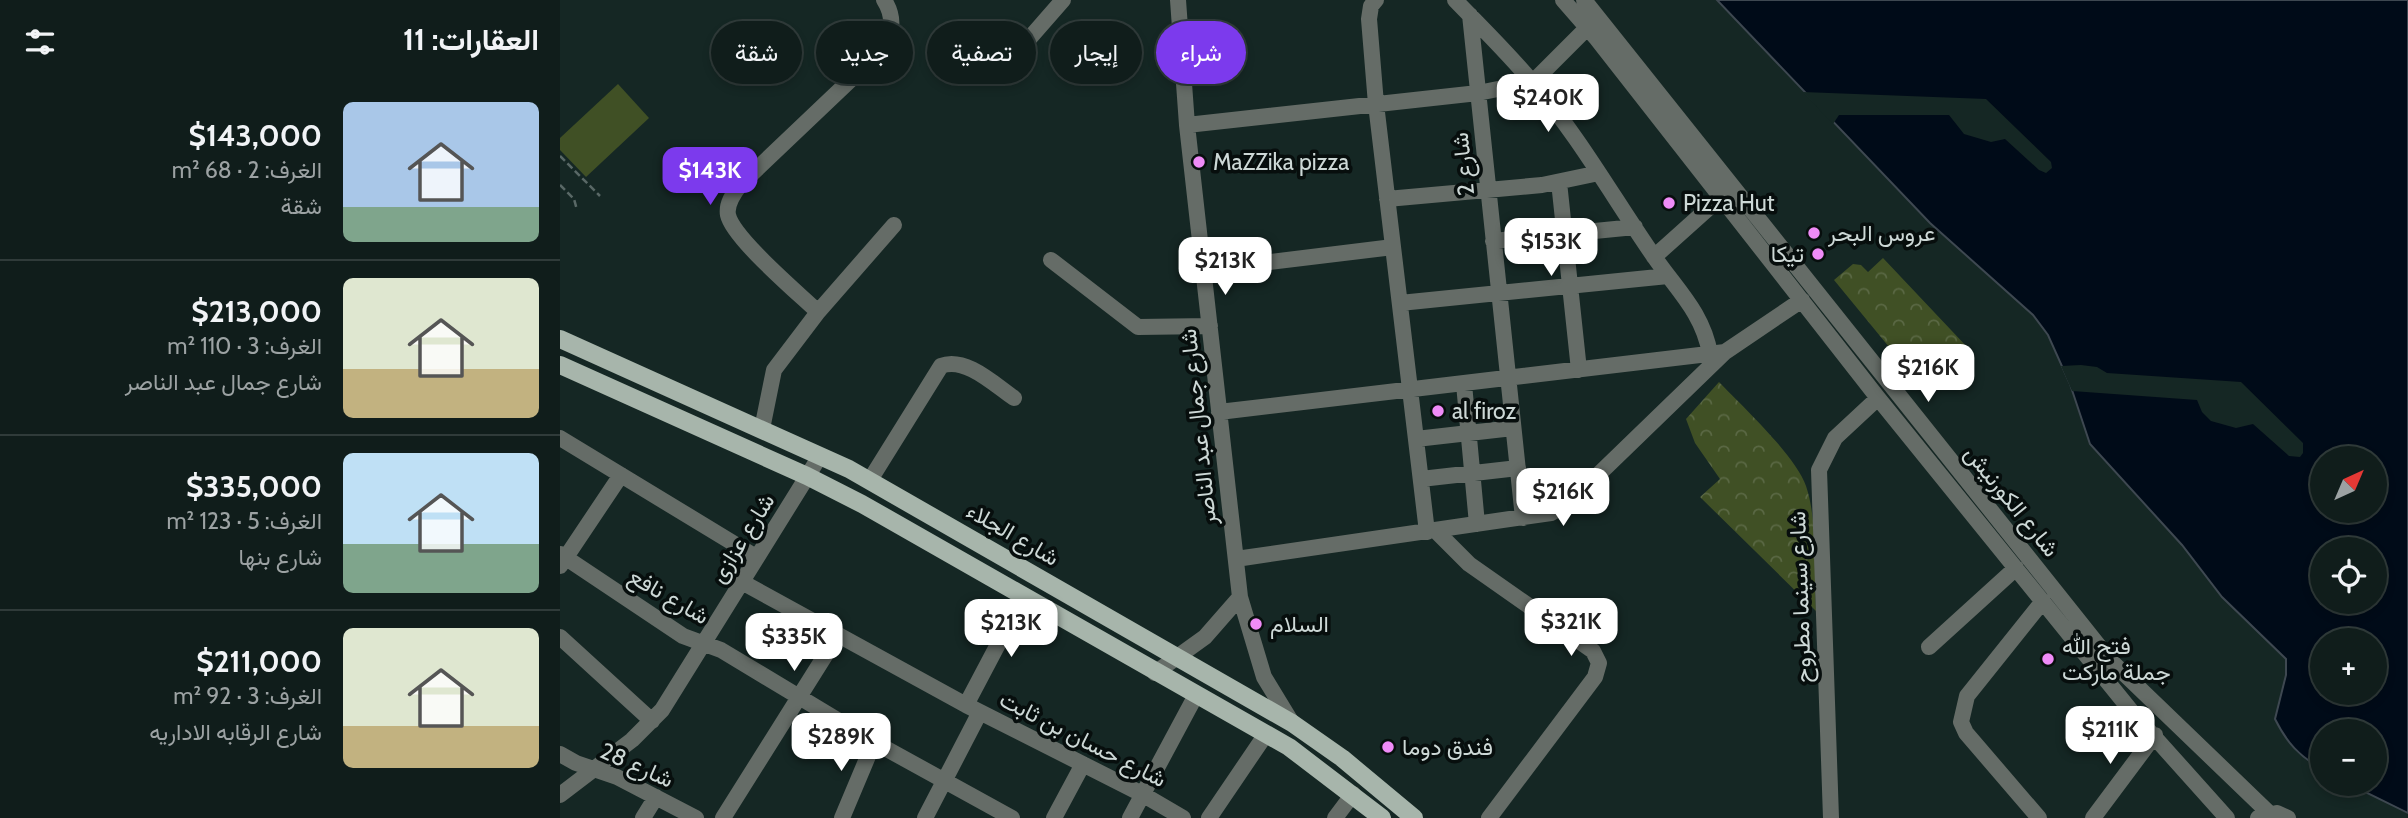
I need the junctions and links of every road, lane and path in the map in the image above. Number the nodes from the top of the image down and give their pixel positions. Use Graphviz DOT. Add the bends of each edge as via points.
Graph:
graph roads {
  1 [pos="1063,0"];
  2 [pos="1178,0"];
  3 [pos="1376,0"];
  4 [pos="1455,0"];
  5 [pos="1563,0"];
  6 [pos="1584,0"];
  7 [pos="888,1"];
  8 [pos="1470,15"];
  9 [pos="1588,27"];
  10 [pos="1036,31"];
  11 [pos="1533,82"];
  12 [pos="1478,93"];
  13 [pos="1376,104"];
  14 [pos="1187,125"];
  15 [pos="560,156"];
  16 [pos="1599,173"];
  17 [pos="1559,182"];
  18 [pos="560,185"];
  19 [pos="1488,189"];
  20 [pos="1722,195"];
  21 [pos="600,196"];
  22 [pos="1387,199"];
  23 [pos="577,210"];
  24 [pos="894,225"];
  25 [pos="1635,227"];
  26 [pos="1565,234"];
  27 [pos="1493,241"];
  28 [pos="1393,247"];
  29 [pos="1654,257"];
  30 [pos="1052,260"];
  31 [pos="1204,270"];
  32 [pos="1668,275"];
  33 [pos="1570,286"];
  34 [pos="1499,293"];
  35 [pos="1802,300"];
  36 [pos="1400,303"];
  37 [pos="818,312"];
  38 [pos="1210,326"];
  39 [pos="560,339"];
  40 [pos="1718,353"];
  41 [pos="560,365"];
  42 [pos="1579,370"];
  43 [pos="1508,378"];
  44 [pos="1464,384"];
  45 [pos="1410,390"];
  46 [pos="1878,397"];
  47 [pos="1014,398"];
  48 [pos="1219,412"];
  49 [pos="1513,428"];
  50 [pos="762,429"];
  51 [pos="1469,433"];
  52 [pos="1416,439"];
  53 [pos="562,444"];
  54 [pos="821,456"];
  55 [pos="1518,468"];
  56 [pos="1472,473"];
  57 [pos="621,475"];
  58 [pos="807,476"];
  59 [pos="1421,479"];
  60 [pos="870,480"];
  61 [pos="1523,518"];
  62 [pos="1477,524"];
  63 [pos="1431,531"];
  64 [pos="756,557"];
  65 [pos="1236,559"];
  66 [pos="562,560"];
  67 [pos="2016,568"];
  68 [pos="740,582"];
  69 [pos="1023,597"];
  70 [pos="1240,597"];
  71 [pos="2043,601"];
  72 [pos="838,635"];
  73 [pos="560,637"];
  74 [pos="703,643"];
  75 [pos="1929,647"];
  76 [pos="1179,658"];
  77 [pos="1156,673"];
  78 [pos="1196,695"];
  79 [pos="799,698"];
  80 [pos="973,708"];
  81 [pos="652,721"];
  82 [pos="1292,723"];
  83 [pos="1266,734"];
  84 [pos="2155,735"];
  85 [pos="874,742"];
  86 [pos="560,754"];
  87 [pos="1083,764"];
  88 [pos="594,769"];
  89 [pos="945,779"];
  90 [pos="1142,794"];
  91 [pos="1353,794"];
  92 [pos="560,795"];
  93 [pos="656,797"];
  94 [pos="929,816"];
  95 [pos="2264,816"];
  96 [pos="643,818"];
  97 [pos="696,818"];
  98 [pos="723,818"];
  99 [pos="842,818"];
  100 [pos="1012,818"];
  101 [pos="1054,818"];
  102 [pos="1130,818"];
  103 [pos="1183,818"];
  104 [pos="1209,818"];
  105 [pos="1335,818"];
  106 [pos="1382,818"];
  107 [pos="1414,818"];
  108 [pos="1489,818"];
  109 [pos="1831,818"];
  110 [pos="2039,818"];
  111 [pos="2093,818"];
  112 [pos="2227,818"];
  113 [pos="2288,818"];
  1 -- 10 [label="street"];
  2 -- 14 [label="street, شارع جمال عبد الناصر"];
  3 -- 13 [label="street" via="1369,19"];
  4 -- 8 [label="street"];
  5 -- 9 [label="street, شارع الكورنيش"];
  6 -- 95 [label="street, شارع الكورنيش" via="2110,660"];
  7 -- 37 [label="street" via="892,28 883,49 740,185 728,205 737,232"];
  8 -- 11 [label="street"];
  8 -- 12 [label="street, شارع 2"];
  9 -- 11 [label="street"];
  9 -- 20 [label="street, شارع الكورنيش"];
  11 -- 12 [label="street"];
  11 -- 16 [label="street"];
  12 -- 13 [label="street"];
  12 -- 19 [label="street, شارع 2"];
  13 -- 14 [label="street"];
  13 -- 22 [label="street"];
  14 -- 31 [label="street, شارع جمال عبد الناصر"];
  15 -- 21 [label="path"];
  16 -- 17 [label="street"];
  16 -- 25 [label="street"];
  17 -- 19 [label="street"];
  17 -- 26 [label="street"];
  18 -- 23 [label="path" via="574,199"];
  19 -- 22 [label="street"];
  19 -- 27 [label="street, شارع 2"];
  20 -- 29 [label="street"];
  20 -- 35 [label="street, شارع الكورنيش"];
  22 -- 28 [label="street"];
  24 -- 37 [label="street"];
  25 -- 26 [label="street"];
  25 -- 29 [label="street"];
  26 -- 27 [label="street"];
  26 -- 33 [label="street"];
  27 -- 34 [label="street, شارع 2"];
  28 -- 31 [label="street"];
  28 -- 36 [label="street"];
  29 -- 32 [label="street"];
  30 -- 38 [label="street" via="1138,327"];
  31 -- 38 [label="street, شارع جمال عبد الناصر"];
  32 -- 33 [label="street"];
  32 -- 40 [label="street"];
  33 -- 34 [label="street"];
  33 -- 42 [label="street"];
  34 -- 36 [label="street"];
  34 -- 43 [label="street, شارع 2"];
  35 -- 40 [label="street"];
  35 -- 46 [label="street, شارع الكورنيش"];
  36 -- 45 [label="street"];
  37 -- 50 [label="street" via="774,370"];
  38 -- 48 [label="street, شارع جمال عبد الناصر"];
  39 -- 50 [label="main road, شارع الجلاء"];
  40 -- 42 [label="street"];
  40 -- 61 [label="street" via="1570,502 1551,513"];
  41 -- 58 [label="main road"];
  42 -- 43 [label="street"];
  43 -- 44 [label="street"];
  43 -- 49 [label="street, شارع 2"];
  44 -- 45 [label="street"];
  44 -- 51 [label="street"];
  45 -- 48 [label="street"];
  45 -- 52 [label="street"];
  46 -- 67 [label="street, شارع الكورنيش"];
  46 -- 109 [label="street, شارع سينما مطروح" via="1835,438 1819,470"];
  47 -- 60 [label="street" via="964,366 941,366"];
  48 -- 65 [label="street, شارع جمال عبد الناصر"];
  49 -- 51 [label="street"];
  49 -- 55 [label="street, شارع 2"];
  50 -- 54 [label="main road, شارع الجلاء"];
  51 -- 52 [label="street"];
  51 -- 56 [label="street"];
  52 -- 59 [label="street"];
  53 -- 57 [label="street"];
  54 -- 58 [label="street, شارع عزازى"];
  54 -- 60 [label="main road, شارع الجلاء"];
  55 -- 56 [label="street"];
  55 -- 61 [label="street, شارع 2"];
  56 -- 59 [label="street"];
  56 -- 62 [label="street"];
  57 -- 64 [label="street"];
  57 -- 66 [label="street"];
  58 -- 64 [label="street, شارع عزازى"];
  58 -- 69 [label="main road"];
  59 -- 63 [label="street"];
  60 -- 76 [label="main road, شارع الجلاء"];
  61 -- 62 [label="street"];
  62 -- 63 [label="street"];
  63 -- 65 [label="street"];
  63 -- 108 [label="street" via="1469,564 1593,651 1599,663 1595,677"];
  64 -- 68 [label="street, شارع عزازى"];
  65 -- 70 [label="street, شارع جمال عبد الناصر"];
  66 -- 74 [label="street, شارع نافع" via="683,636"];
  67 -- 71 [label="street, شارع الكورنيش"];
  67 -- 75 [label="street"];
  68 -- 72 [label="street, شارع حسان بن ثابت"];
  68 -- 74 [label="street, شارع عزازى"];
  69 -- 77 [label="main road"];
  69 -- 80 [label="street"];
  70 -- 76 [label="street" via="1217,625"];
  70 -- 82 [label="street, شارع جمال عبد الناصر" via="1264,677"];
  71 -- 84 [label="street, شارع الكورنيش"];
  71 -- 110 [label="street" via="1967,696 1961,722"];
  72 -- 79 [label="street"];
  72 -- 80 [label="street, شارع حسان بن ثابت"];
  73 -- 81 [label="street"];
  74 -- 79 [label="street, شارع نافع"];
  74 -- 81 [label="street, شارع عزازى"];
  76 -- 77 [label="street"];
  76 -- 82 [label="main road, شارع الجلاء"];
  77 -- 78 [label="main road"];
  78 -- 83 [label="main road"];
  78 -- 90 [label="street"];
  79 -- 85 [label="street, شارع نافع"];
  79 -- 98 [label="street"];
  80 -- 87 [label="street, شارع حسان بن ثابت"];
  80 -- 89 [label="street"];
  81 -- 88 [label="street, شارع عزازى"];
  82 -- 107 [label="main road, شارع الجلاء"];
  83 -- 91 [label="main road"];
  83 -- 104 [label="street"];
  84 -- 111 [label="street"];
  84 -- 112 [label="street, شارع الكورنيش"];
  85 -- 89 [label="street, شارع نافع"];
  85 -- 99 [label="street"];
  86 -- 88 [label="street, شارع 28"];
  87 -- 90 [label="street, شارع حسان بن ثابت"];
  87 -- 101 [label="street"];
  88 -- 92 [label="street, شارع عزازى"];
  88 -- 93 [label="street, شارع 28"];
  89 -- 94 [label="street"];
  89 -- 100 [label="street, شارع نافع"];
  90 -- 102 [label="street"];
  90 -- 103 [label="street, شارع حسان بن ثابت"];
  91 -- 105 [label="street"];
  91 -- 106 [label="main road"];
  93 -- 96 [label="street"];
  93 -- 97 [label="street, شارع 28"];
  95 -- 113 [label="street"];
}
